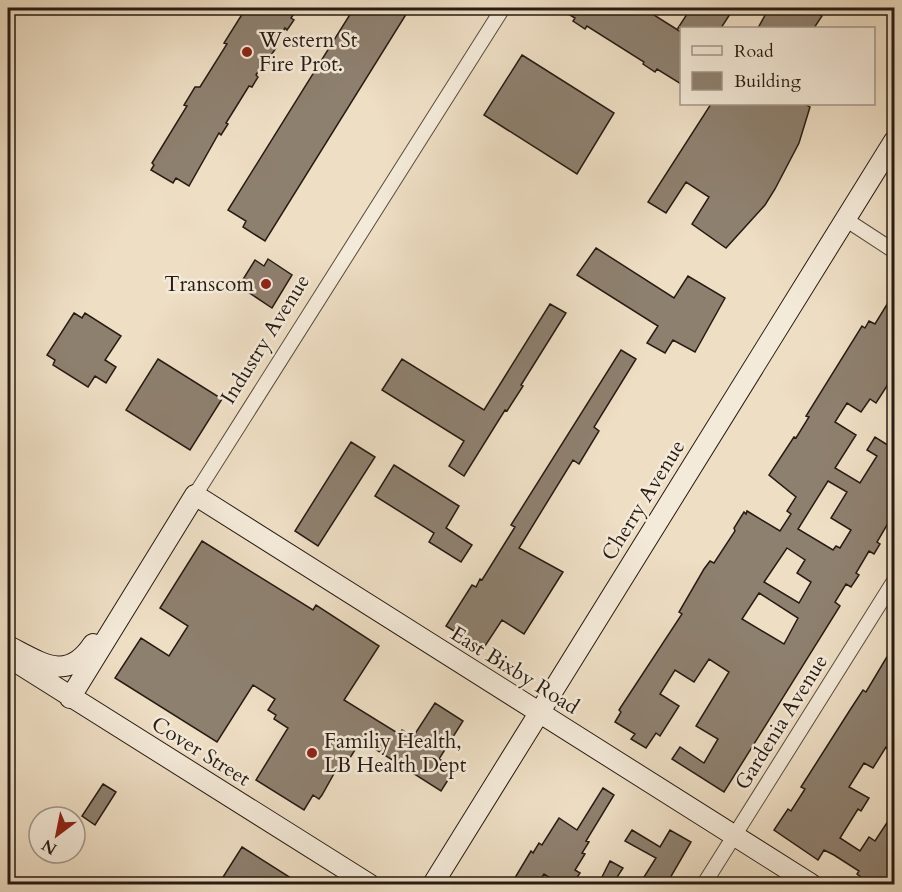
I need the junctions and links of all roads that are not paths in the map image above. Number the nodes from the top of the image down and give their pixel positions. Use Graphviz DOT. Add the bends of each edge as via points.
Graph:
graph roads {
  1 [pos="503,8"];
  2 [pos="894,141"];
  3 [pos="844,219"];
  4 [pos="894,251"];
  5 [pos="195,495"];
  6 [pos="894,581"];
  7 [pos="132,598"];
  8 [pos="8,645"];
  9 [pos="8,657"];
  10 [pos="70,698"];
  11 [pos="540,715"];
  12 [pos="734,837"];
  13 [pos="369,885"];
  14 [pos="433,885"];
  15 [pos="704,885"];
  16 [pos="811,885"];
  1 -- 5 [label="street, Industry Avenue"];
  2 -- 3 [label="street, Cherry Avenue"];
  3 -- 4 [label="street"];
  3 -- 11 [label="street, Cherry Avenue"];
  5 -- 7 [label="street, Industry Avenue"];
  5 -- 11 [label="street, East Bixby Road"];
  6 -- 12 [label="street, Gardenia Avenue"];
  7 -- 8 [label="street" via="84,658 68,666 52,666"];
  7 -- 10 [label="street, Industry Avenue"];
  9 -- 10 [label="street, Cover Street"];
  10 -- 13 [label="street, Cover Street"];
  11 -- 12 [label="street, East Bixby Road"];
  11 -- 14 [label="street, Cherry Avenue"];
  12 -- 15 [label="street, Gardenia Avenue"];
  12 -- 16 [label="street, East Bixby Road"];
}
